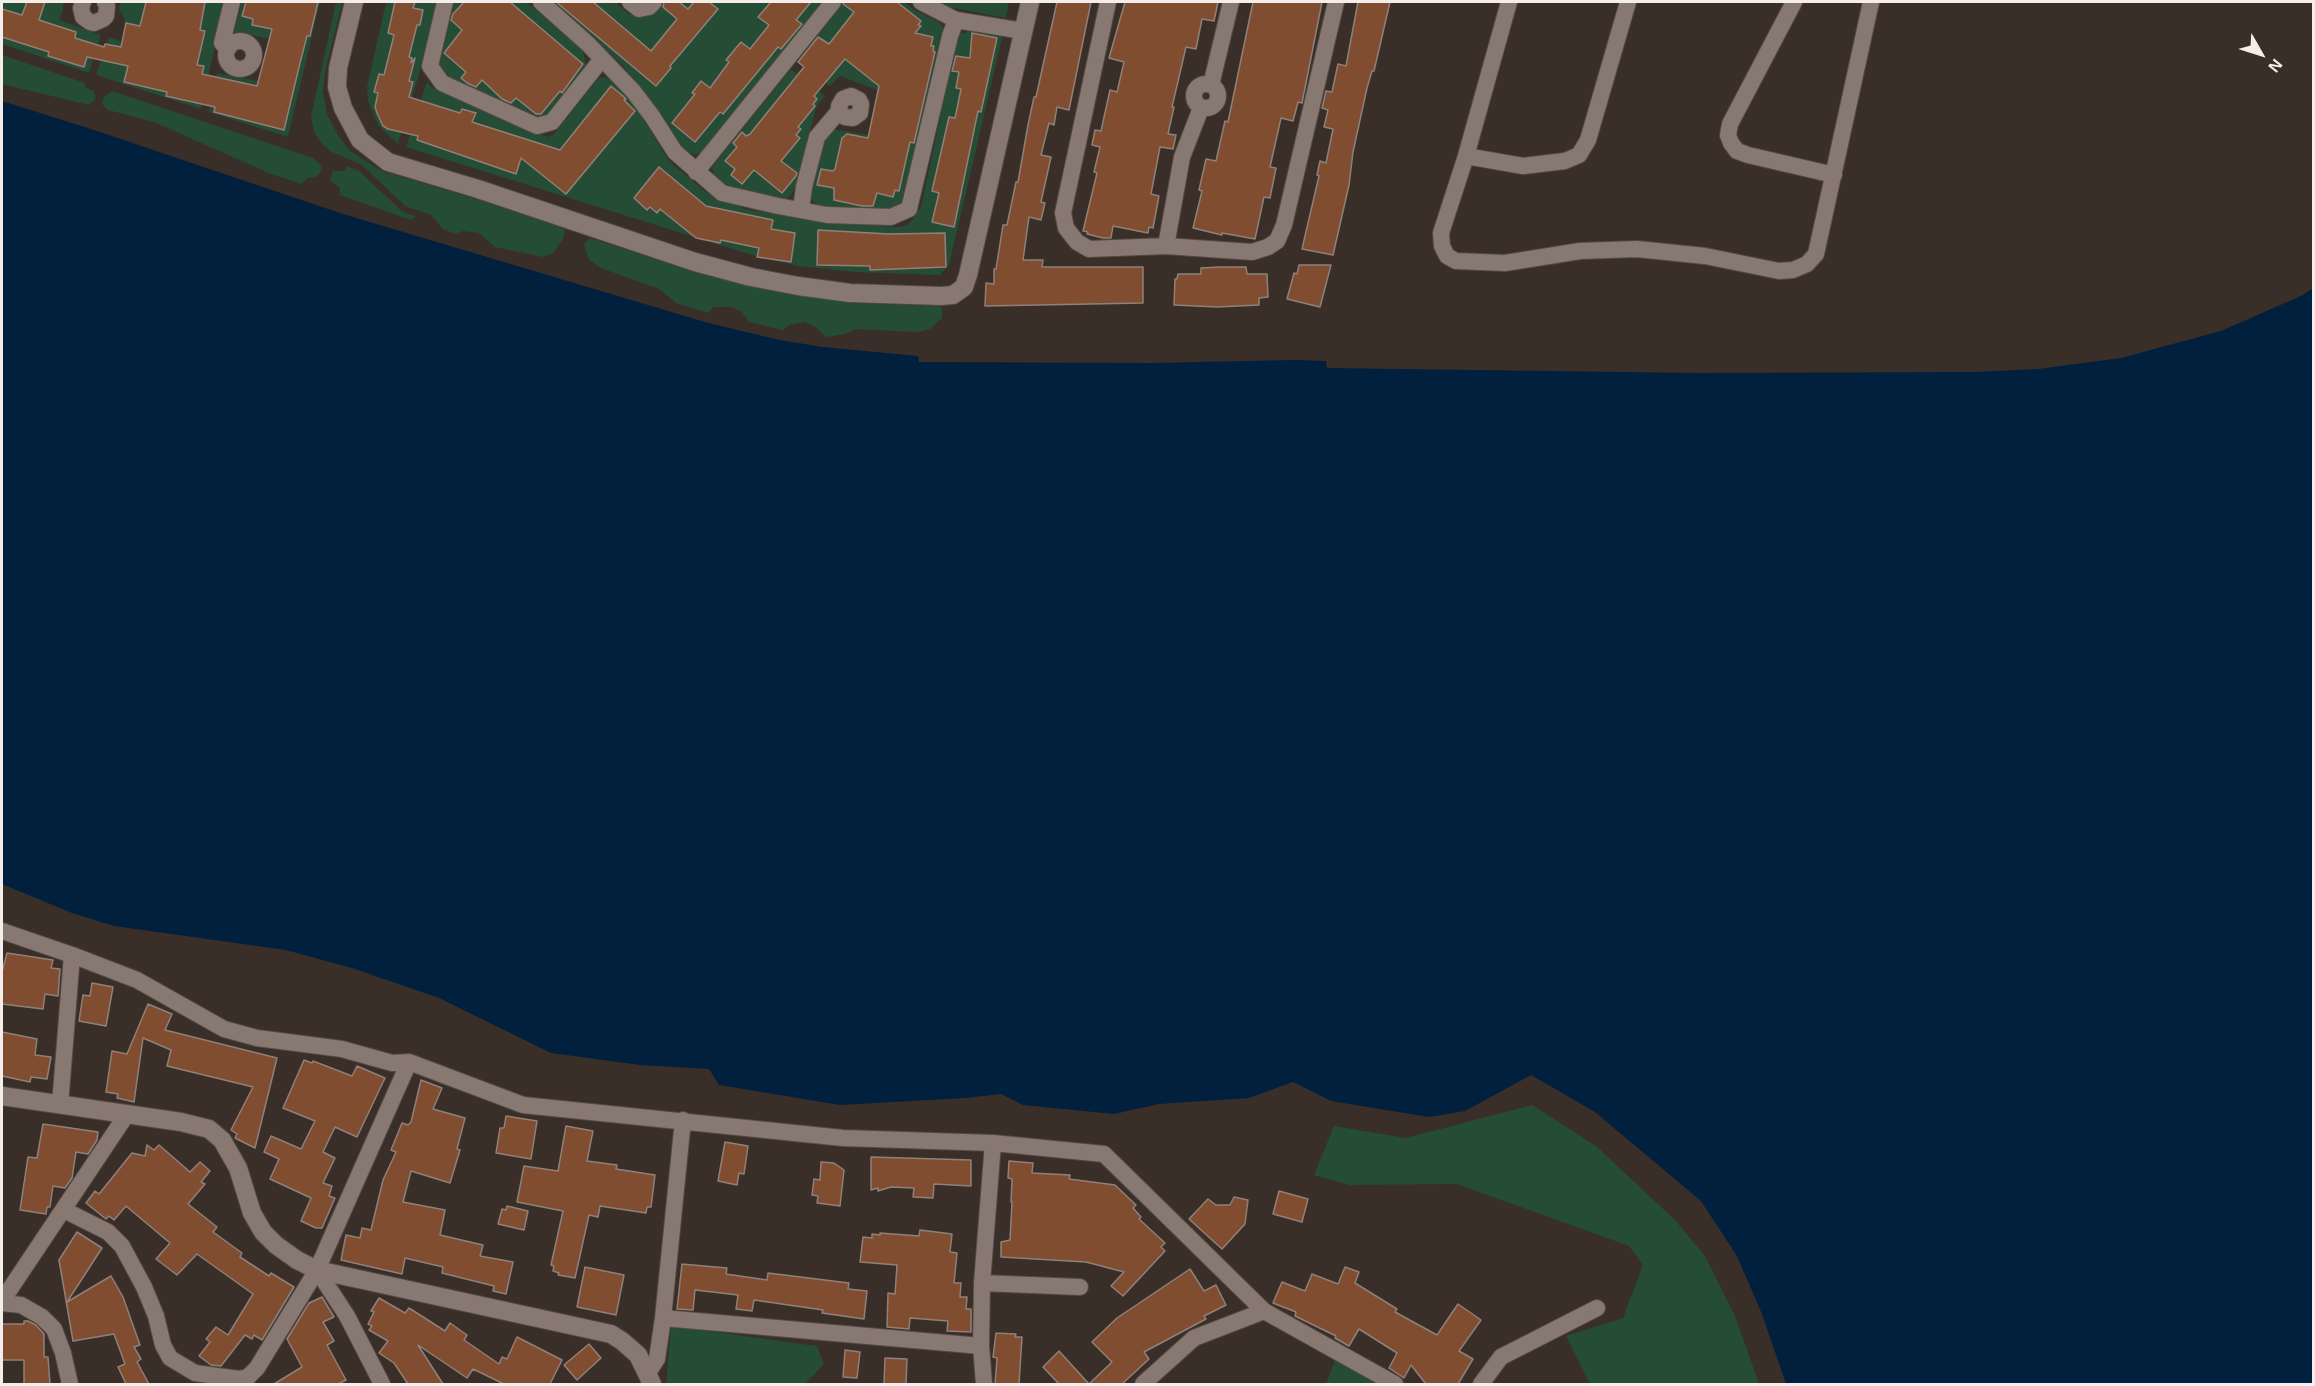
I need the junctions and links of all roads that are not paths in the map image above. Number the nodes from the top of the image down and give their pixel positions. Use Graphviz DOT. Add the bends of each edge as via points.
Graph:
graph roads {
  1 [pos="83,2"];
  2 [pos="105,2"];
  3 [pos="232,2"];
  4 [pos="354,2"];
  5 [pos="445,2"];
  6 [pos="541,2"];
  7 [pos="630,2"];
  8 [pos="654,2"];
  9 [pos="833,2"];
  10 [pos="921,2"];
  11 [pos="1030,2"];
  12 [pos="1108,2"];
  13 [pos="1231,2"];
  14 [pos="1336,2"];
  15 [pos="1509,2"];
  16 [pos="1628,2"];
  17 [pos="1794,2"];
  18 [pos="1871,2"];
  19 [pos="956,20"];
  20 [pos="1023,31"];
  21 [pos="228,48"];
  22 [pos="601,60"];
  23 [pos="839,111"];
  24 [pos="1466,156"];
  25 [pos="696,172"];
  26 [pos="1834,175"];
  27 [pos="801,210"];
  28 [pos="1166,246"];
  29 [pos="2,931"];
  30 [pos="72,955"];
  31 [pos="409,1062"];
  32 [pos="2,1096"];
  33 [pos="60,1105"];
  34 [pos="127,1114"];
  35 [pos="683,1120"];
  36 [pos="993,1143"];
  37 [pos="64,1210"];
  38 [pos="317,1270"];
  39 [pos="982,1283"];
  40 [pos="1080,1287"];
  41 [pos="2,1302"];
  42 [pos="1597,1308"];
  43 [pos="1264,1311"];
  44 [pos="663,1318"];
  45 [pos="981,1346"];
  46 [pos="650,1379"];
  47 [pos="70,1384"];
  48 [pos="382,1384"];
  49 [pos="984,1384"];
  50 [pos="1143,1384"];
  51 [pos="1395,1384"];
  52 [pos="1481,1384"];
  1 -- 2 [label="street" via="82,17 94,23 106,16"];
  3 -- 21 [label="street" via="222,43"];
  4 -- 20 [label="street" via="337,87 342,108 360,140 388,162 695,262 798,286 850,293 941,296 953,295 964,287"];
  5 -- 22 [label="street" via="430,66 442,83 537,126 552,122"];
  6 -- 22 [label="street"];
  7 -- 8 [label="street" via="639,9"];
  9 -- 25 [label="street"];
  10 -- 19 [label="street"];
  11 -- 20 [label="street"];
  12 -- 28 [label="street" via="1063,213 1066,228 1089,249"];
  13 -- 28 [label="street" via="1211,85 1200,85 1194,94 1201,108 1182,157"];
  14 -- 28 [label="street" via="1277,241 1252,252"];
  15 -- 24 [label="street"];
  16 -- 24 [label="street" via="1588,140 1579,155 1565,161 1523,166"];
  17 -- 26 [label="street" via="1730,124 1728,135 1737,151"];
  18 -- 26 [label="street"];
  19 -- 20 [label="street"];
  19 -- 27 [label="street" via="909,209 891,217"];
  22 -- 25 [label="street" via="617,72 675,152"];
  23 -- 27 [label="street" via="817,137"];
  24 -- 26 [label="street" via="1441,233 1447,256 1456,261 1505,263 1580,251 1637,249 1793,270 1816,254"];
  25 -- 27 [label="street" via="722,193"];
  29 -- 30 [label="street"];
  30 -- 31 [label="street" via="137,980 224,1029 257,1038 342,1049 392,1063"];
  30 -- 33 [label="street"];
  31 -- 35 [label="street" via="523,1105"];
  31 -- 38 [label="street"];
  32 -- 33 [label="street"];
  33 -- 34 [label="street"];
  34 -- 37 [label="street"];
  34 -- 38 [label="street" via="209,1129 222,1140 238,1168 252,1213 263,1232 276,1245"];
  35 -- 36 [label="street" via="843,1138"];
  35 -- 44 [label="street"];
  36 -- 39 [label="street"];
  36 -- 43 [label="street" via="1104,1154"];
  37 -- 38 [label="street" via="108,1232 122,1246 144,1287 170,1358 195,1373 248,1377"];
  37 -- 41 [label="street"];
  38 -- 46 [label="street" via="611,1334 638,1355"];
  38 -- 48 [label="street" via="347,1316"];
  39 -- 40 [label="street"];
  39 -- 45 [label="street"];
  41 -- 47 [label="street" via="21,1305 54,1329"];
  42 -- 52 [label="street" via="1501,1357"];
  43 -- 50 [label="street" via="1194,1338"];
  43 -- 51 [label="street"];
  44 -- 45 [label="street"];
  44 -- 46 [label="street"];
  45 -- 49 [label="street"];
}
